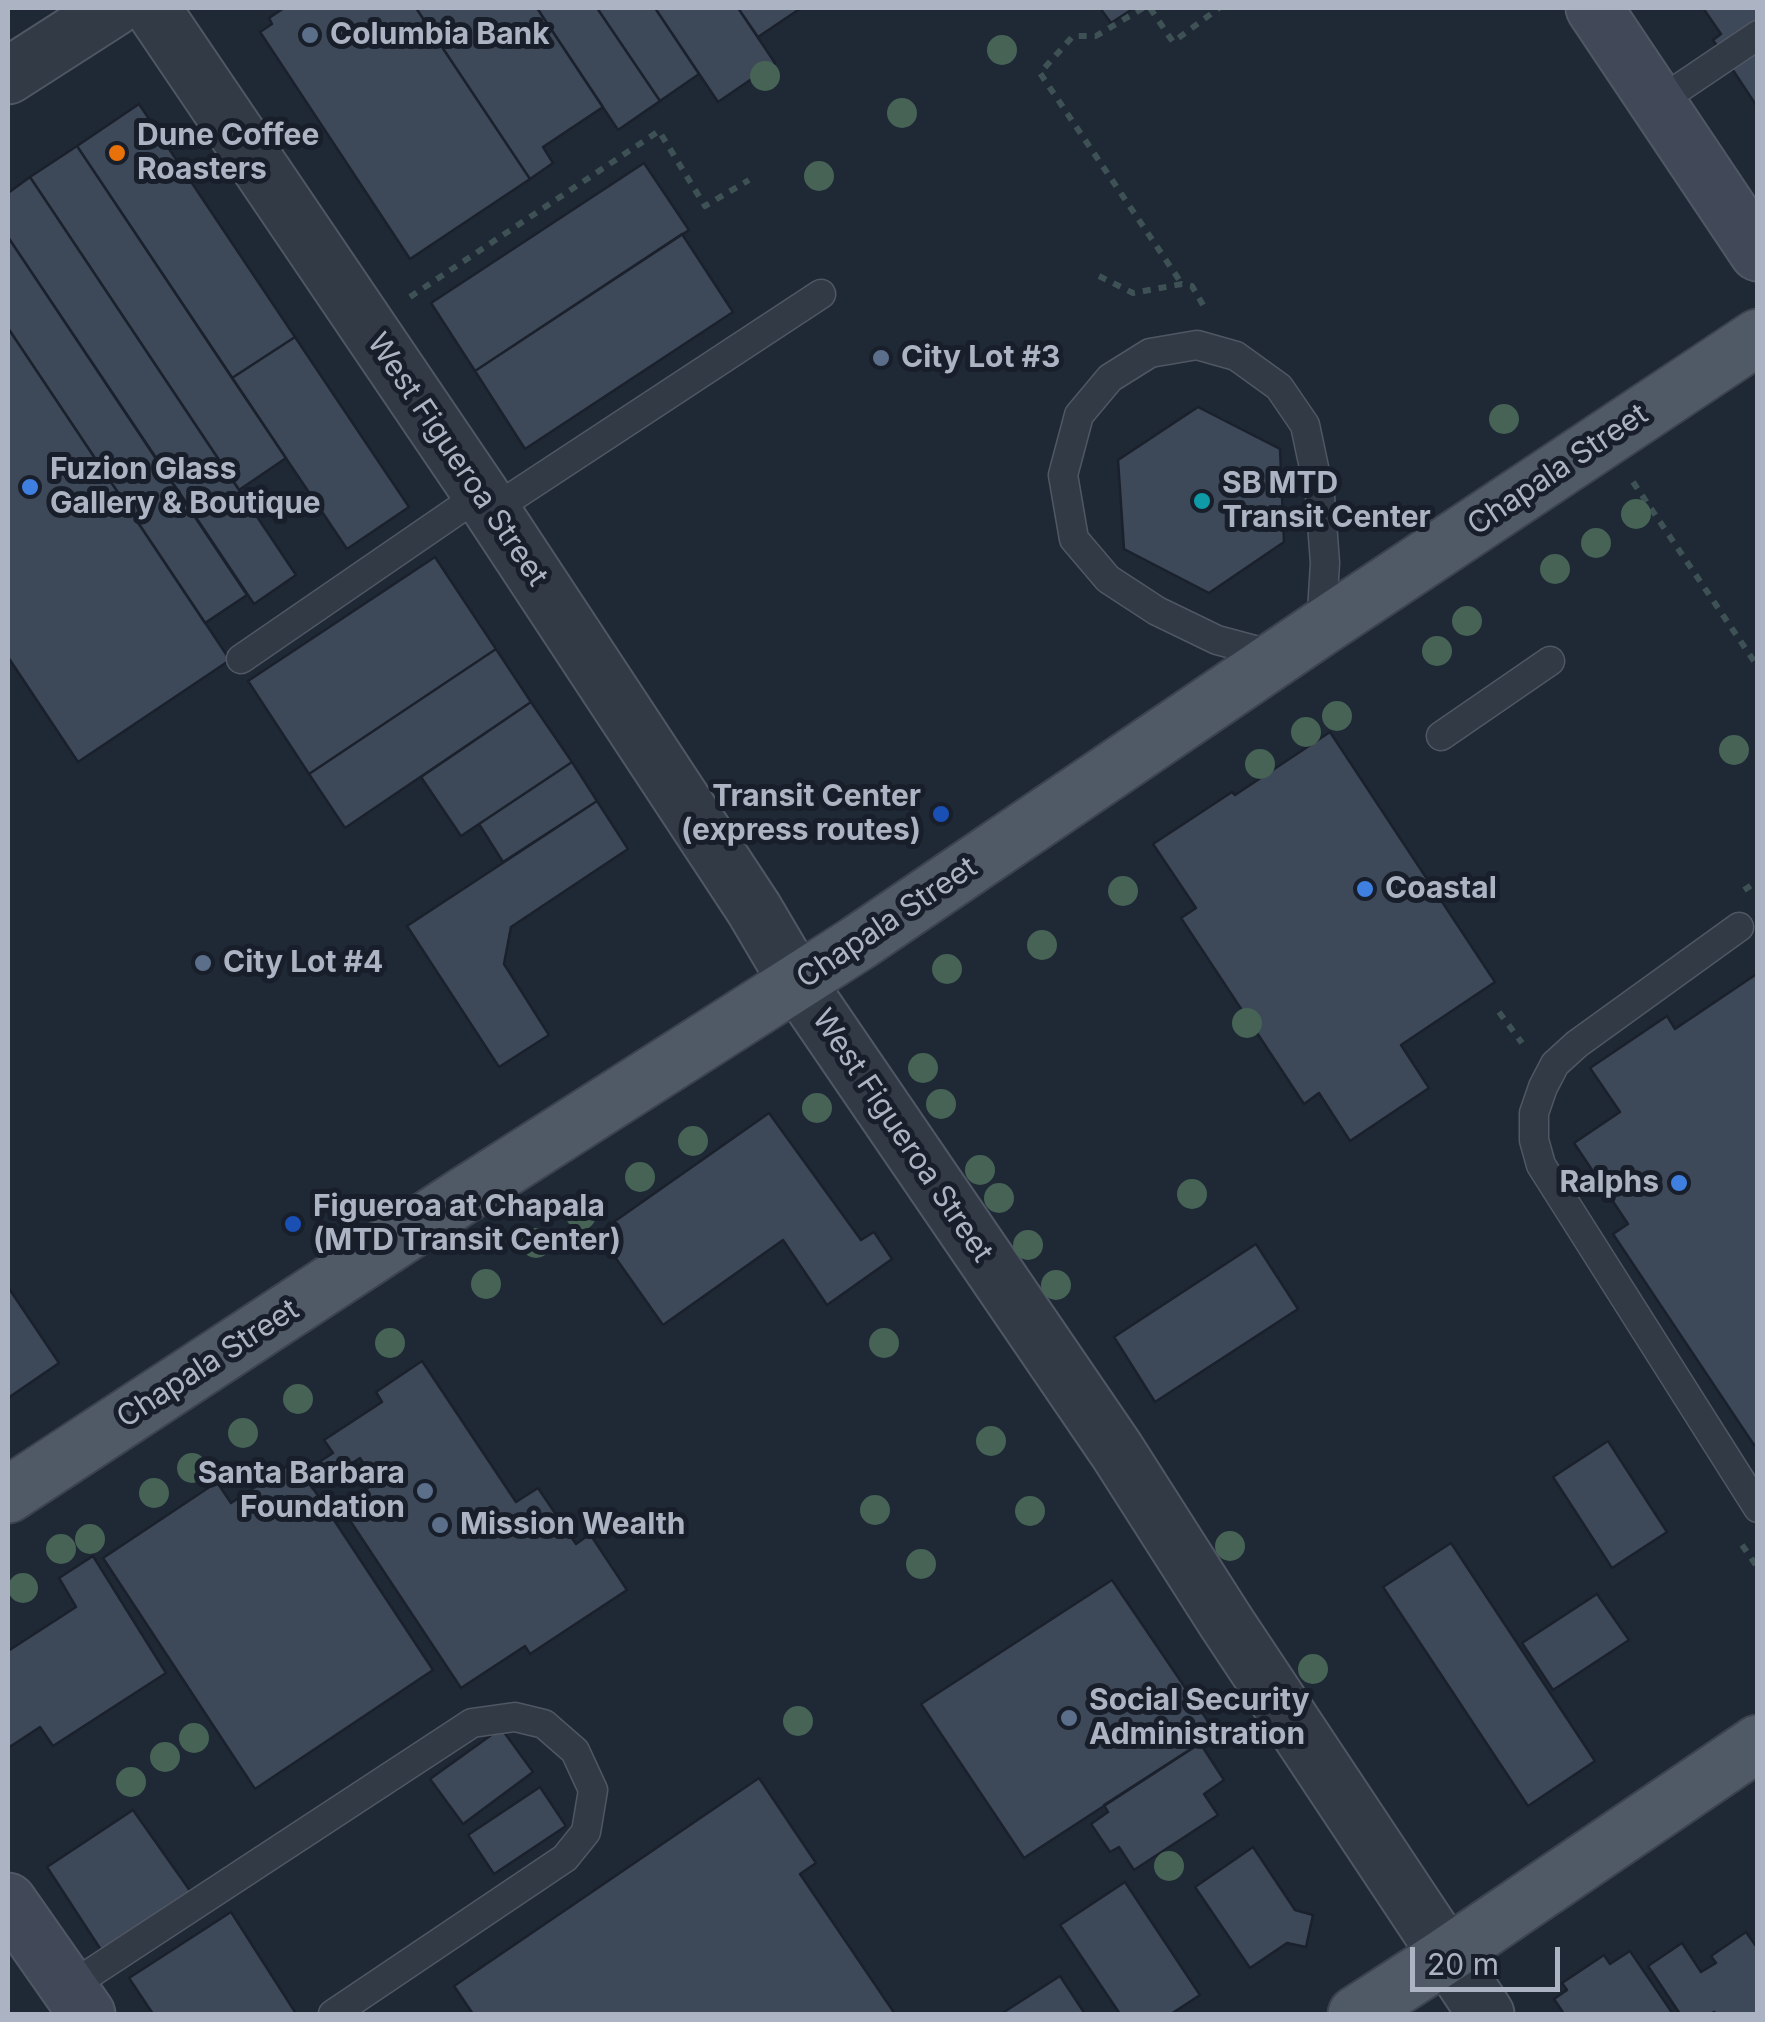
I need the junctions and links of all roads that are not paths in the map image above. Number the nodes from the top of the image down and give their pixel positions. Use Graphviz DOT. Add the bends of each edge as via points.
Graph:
graph roads {
  1 [pos="114,8"];
  2 [pos="152,8"];
  3 [pos="1594,8"];
  4 [pos="1758,35"];
  5 [pos="8,76"];
  6 [pos="1658,103"];
  7 [pos="1758,253"];
  8 [pos="821,294"];
  9 [pos="1758,337"];
  10 [pos="486,502"];
  11 [pos="1300,642"];
  12 [pos="241,659"];
  13 [pos="1550,661"];
  14 [pos="1441,736"];
  15 [pos="1739,928"];
  16 [pos="797,982"];
  17 [pos="8,1495"];
  18 [pos="1758,1508"];
  19 [pos="1758,1743"];
  20 [pos="8,1901"];
  21 [pos="1447,1956"];
  22 [pos="78,2001"];
  23 [pos="332,2014"];
  24 [pos="1356,2014"];
  25 [pos="1486,2014"];
  1 -- 5 [label="street"];
  2 -- 10 [label="street, West Figueroa Street"];
  3 -- 6 [label="main road"];
  4 -- 6 [label="lane"];
  6 -- 7 [label="main road"];
  8 -- 10 [label="lane"];
  9 -- 11 [label="main road, Chapala Street"];
  10 -- 12 [label="lane"];
  10 -- 16 [label="street, West Figueroa Street"];
  11 -- 11 [label="lane" via="1324,548 1305,425 1279,387 1236,356 1198,345 1150,353 1110,378 1079,416 1063,474 1074,539 1108,579 1217,640"];
  11 -- 16 [label="main road, Chapala Street"];
  13 -- 14 [label="lane"];
  15 -- 18 [label="lane" via="1555,1064 1534,1113 1534,1140 1541,1165"];
  16 -- 17 [label="main road, Chapala Street"];
  16 -- 21 [label="street, West Figueroa Street" via="1117,1452"];
  19 -- 21 [label="main road"];
  20 -- 22 [label="main road"];
  21 -- 24 [label="main road"];
  21 -- 25 [label="street, West Figueroa Street"];
  22 -- 23 [label="lane" via="472,1723 516,1716 544,1724 575,1751 593,1790 586,1832 565,1858"];
}
